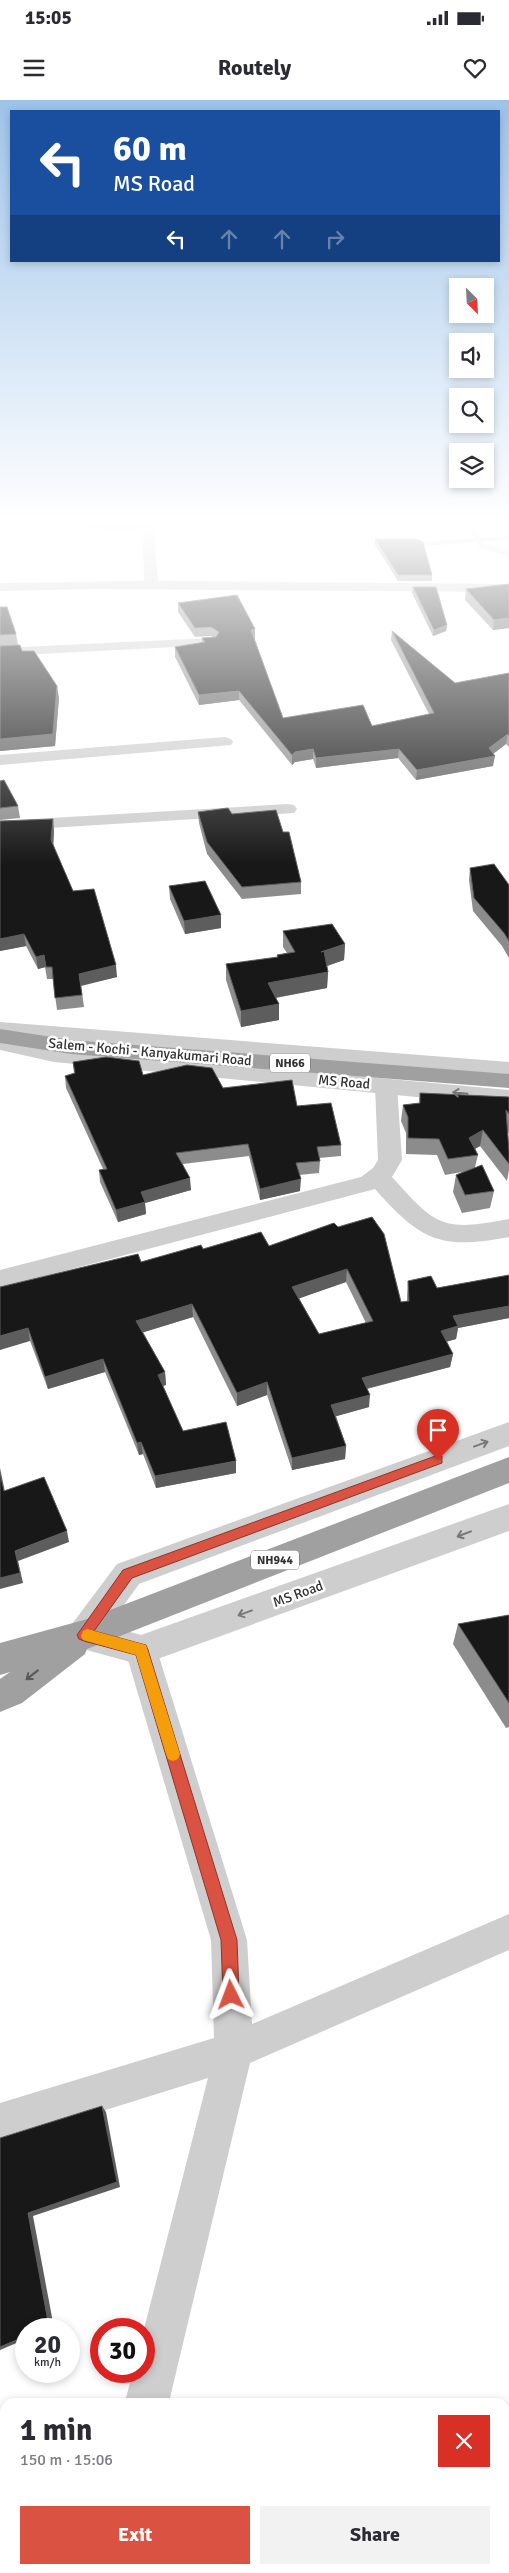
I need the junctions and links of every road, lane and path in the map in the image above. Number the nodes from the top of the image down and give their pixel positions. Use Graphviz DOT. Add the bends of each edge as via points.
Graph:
graph roads {
  1 [pos="211,642"];
  2 [pos="0,652"];
  3 [pos="225,742"];
  4 [pos="0,760"];
  5 [pos="288,809"];
  6 [pos="0,826"];
  7 [pos="0,1029"];
  8 [pos="0,1036"];
  9 [pos="0,1043"];
  10 [pos="509,1069"];
  11 [pos="509,1081"];
  12 [pos="386,1086"];
  13 [pos="509,1098"];
  14 [pos="378,1178"];
  15 [pos="509,1228"];
  16 [pos="0,1278"];
  17 [pos="509,1434"];
  18 [pos="509,1470"];
  19 [pos="509,1516"];
  20 [pos="84,1635"];
  21 [pos="142,1650"];
  22 [pos="0,1659"];
  23 [pos="0,1696"];
  24 [pos="509,1932"];
  25 [pos="234,2051"];
  26 [pos="0,2123"];
  27 [pos="148,2398"];
  1 -- 2 [label="street"];
  3 -- 4 [label="street"];
  5 -- 6 [label="street"];
  7 -- 10 [label="street"];
  8 -- 11 [label="highway, Salem - Kochi - Kanyakumari Road / NH66" via="71,1047"];
  9 -- 12 [label="street, MS Road" via="54,1055"];
  13 -- 12 [label="street, MS Road, one-way"];
  12 -- 14 [label="street" via="390,1160"];
  14 -- 15 [label="street" via="427,1226 446,1233 477,1234"];
  14 -- 16 [label="street" via="355,1187"];
  20 -- 17 [label="street, one-way" via="128,1574"];
  18 -- 20 [label="highway, NH944" via="466,1484"];
  19 -- 21 [label="street, MS Road, one-way"];
  20 -- 21 [label="street"];
  20 -- 22 [label="highway, NH944"];
  20 -- 23 [label="highway, NH944, one-way" via="10,1692"];
  21 -- 25 [label="street" via="229,1940"];
  24 -- 25 [label="street"];
  25 -- 26 [label="street"];
  25 -- 27 [label="street"];
}
